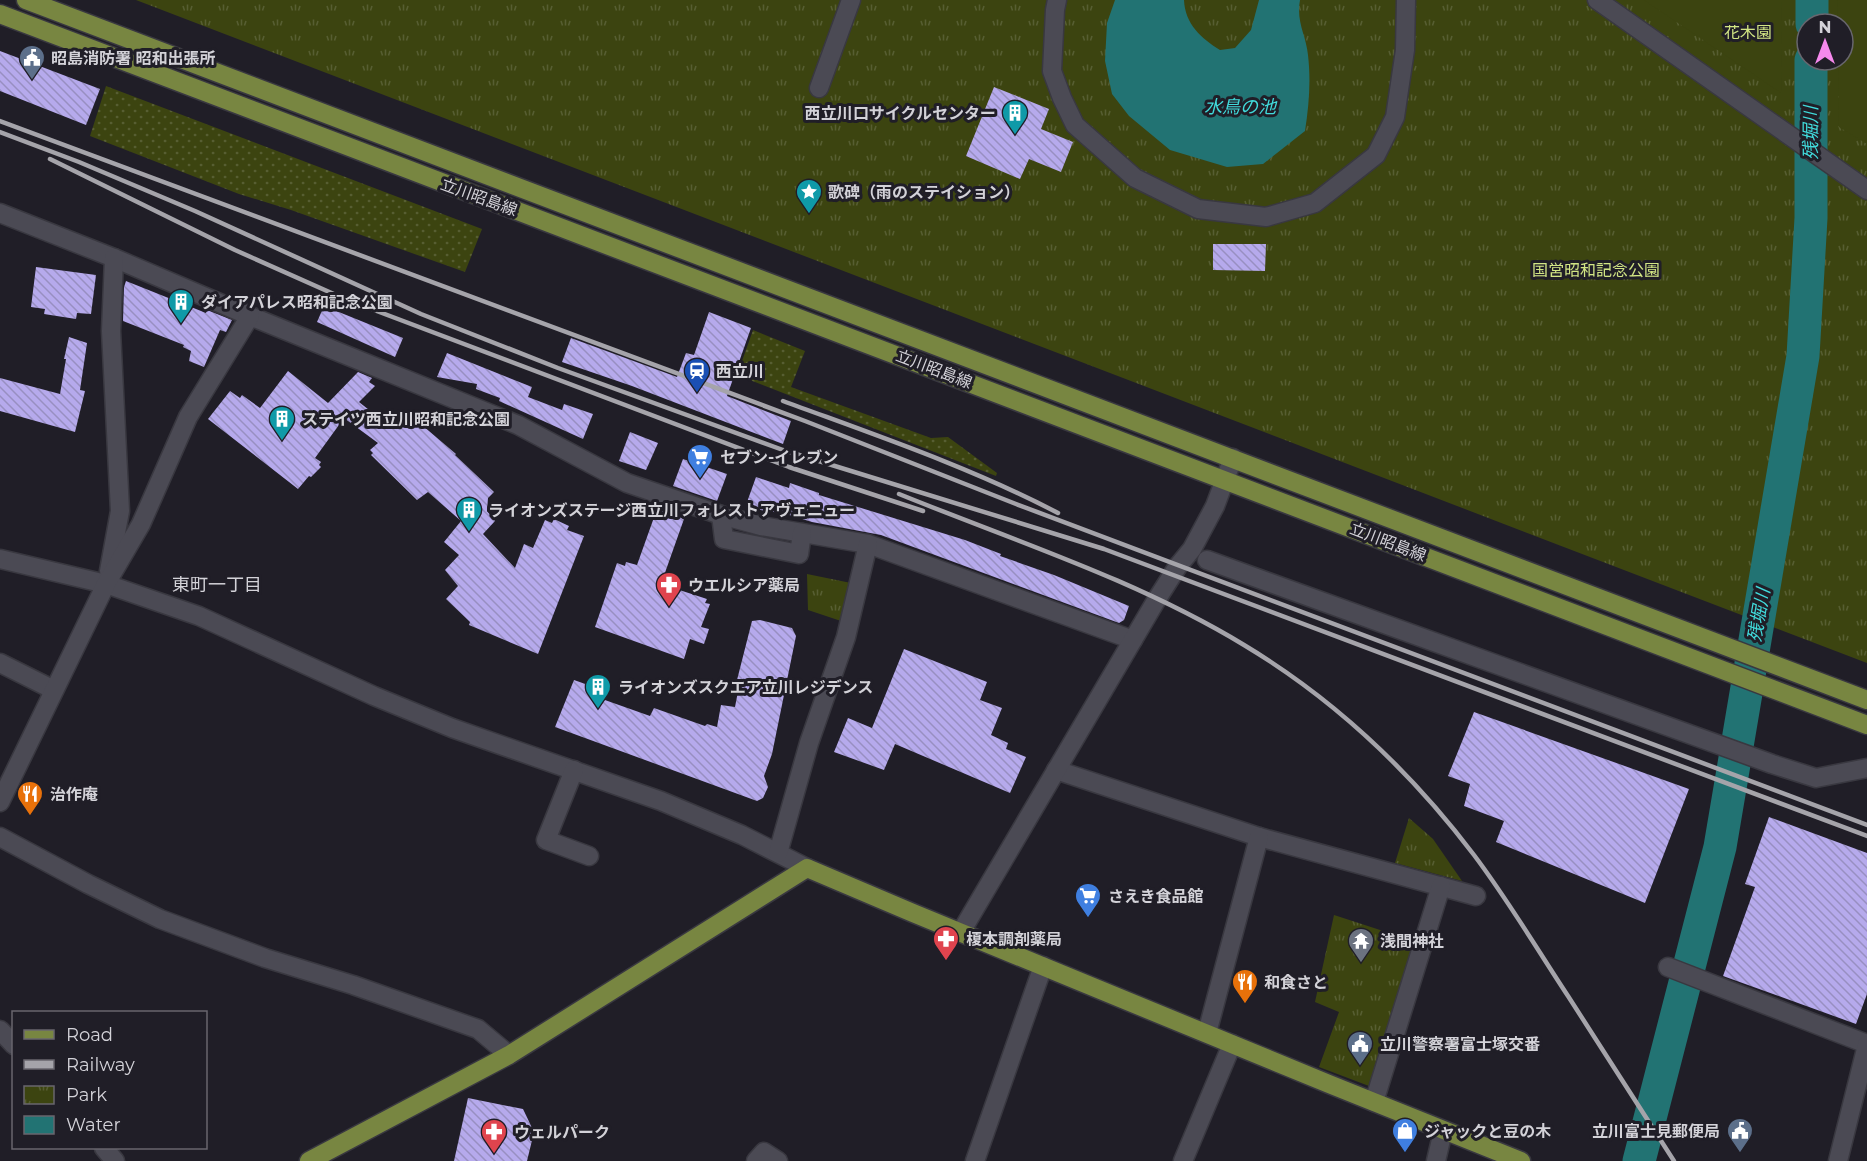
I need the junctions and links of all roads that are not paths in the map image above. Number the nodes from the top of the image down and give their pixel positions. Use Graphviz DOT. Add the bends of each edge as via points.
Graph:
graph roads {
  1 [pos="26,0"];
  2 [pos="851,0"];
  3 [pos="1057,0"];
  4 [pos="1406,0"];
  5 [pos="1597,0"];
  6 [pos="0,14"];
  7 [pos="819,88"];
  8 [pos="1867,190"];
  9 [pos="0,213"];
  10 [pos="114,258"];
  11 [pos="250,316"];
  12 [pos="1233,458"];
  13 [pos="1225,480"];
  14 [pos="868,544"];
  15 [pos="0,559"];
  16 [pos="1207,560"];
  17 [pos="106,584"];
  18 [pos="1133,640"];
  19 [pos="0,663"];
  20 [pos="54,690"];
  21 [pos="1867,700"];
  22 [pos="1867,724"];
  23 [pos="1867,768"];
  24 [pos="574,770"];
  25 [pos="1056,770"];
  26 [pos="0,802"];
  27 [pos="0,837"];
  28 [pos="1259,837"];
  29 [pos="778,853"];
  30 [pos="589,856"];
  31 [pos="807,868"];
  32 [pos="1441,886"];
  33 [pos="1476,896"];
  34 [pos="961,932"];
  35 [pos="1043,966"];
  36 [pos="1668,967"];
  37 [pos="0,1030"];
  38 [pos="1207,1033"];
  39 [pos="12,1043"];
  40 [pos="1232,1044"];
  41 [pos="1867,1044"];
  42 [pos="509,1054"];
  43 [pos="1374,1102"];
  44 [pos="1443,1131"];
  45 [pos="105,1149"];
  46 [pos="115,1161"];
  47 [pos="309,1161"];
  48 [pos="756,1161"];
  49 [pos="778,1161"];
  50 [pos="975,1161"];
  51 [pos="1183,1161"];
  52 [pos="1436,1161"];
  53 [pos="1521,1161"];
  54 [pos="1838,1161"];
  1 -- 12 [label="main road, 立川昭島線"];
  2 -- 7 [label="street"];
  3 -- 4 [label="street" via="1052,71 1076,125 1135,178 1198,209 1266,216 1315,203 1376,155 1395,117 1405,50"];
  5 -- 8 [label="street"];
  6 -- 13 [label="main road, 立川昭島線"];
  9 -- 10 [label="street"];
  10 -- 11 [label="street"];
  10 -- 17 [label="street" via="111,331 120,511"];
  11 -- 14 [label="street" via="518,425 627,483 761,526"];
  11 -- 17 [label="street" via="188,417 141,524"];
  12 -- 13 [label="street"];
  12 -- 21 [label="main road, 立川昭島線"];
  13 -- 18 [label="street" via="1192,549"];
  13 -- 22 [label="main road, 立川昭島線"];
  14 -- 18 [label="street"];
  14 -- 29 [label="street" via="846,637 809,743"];
  15 -- 17 [label="street"];
  16 -- 23 [label="street" via="1816,778"];
  17 -- 20 [label="street"];
  17 -- 24 [label="street" via="199,616 452,728"];
  18 -- 25 [label="street"];
  19 -- 20 [label="street"];
  20 -- 26 [label="street"];
  24 -- 29 [label="street" via="661,801"];
  24 -- 30 [label="street" via="546,840"];
  25 -- 28 [label="street"];
  25 -- 34 [label="street"];
  27 -- 42 [label="street" via="160,919 478,1029"];
  28 -- 32 [label="street"];
  28 -- 38 [label="street"];
  29 -- 31 [label="street"];
  31 -- 34 [label="main road"];
  31 -- 42 [label="main road"];
  32 -- 33 [label="street"];
  32 -- 43 [label="street"];
  34 -- 35 [label="main road"];
  35 -- 38 [label="main road"];
  35 -- 50 [label="street"];
  36 -- 41 [label="street"];
  37 -- 39 [label="street"];
  38 -- 40 [label="main road"];
  40 -- 43 [label="main road"];
  40 -- 51 [label="street"];
  41 -- 54 [label="street"];
  42 -- 47 [label="main road"];
  43 -- 44 [label="main road"];
  44 -- 52 [label="street"];
  44 -- 53 [label="main road"];
  45 -- 46 [label="street"];
  48 -- 49 [label="street" via="764,1152"];
}
